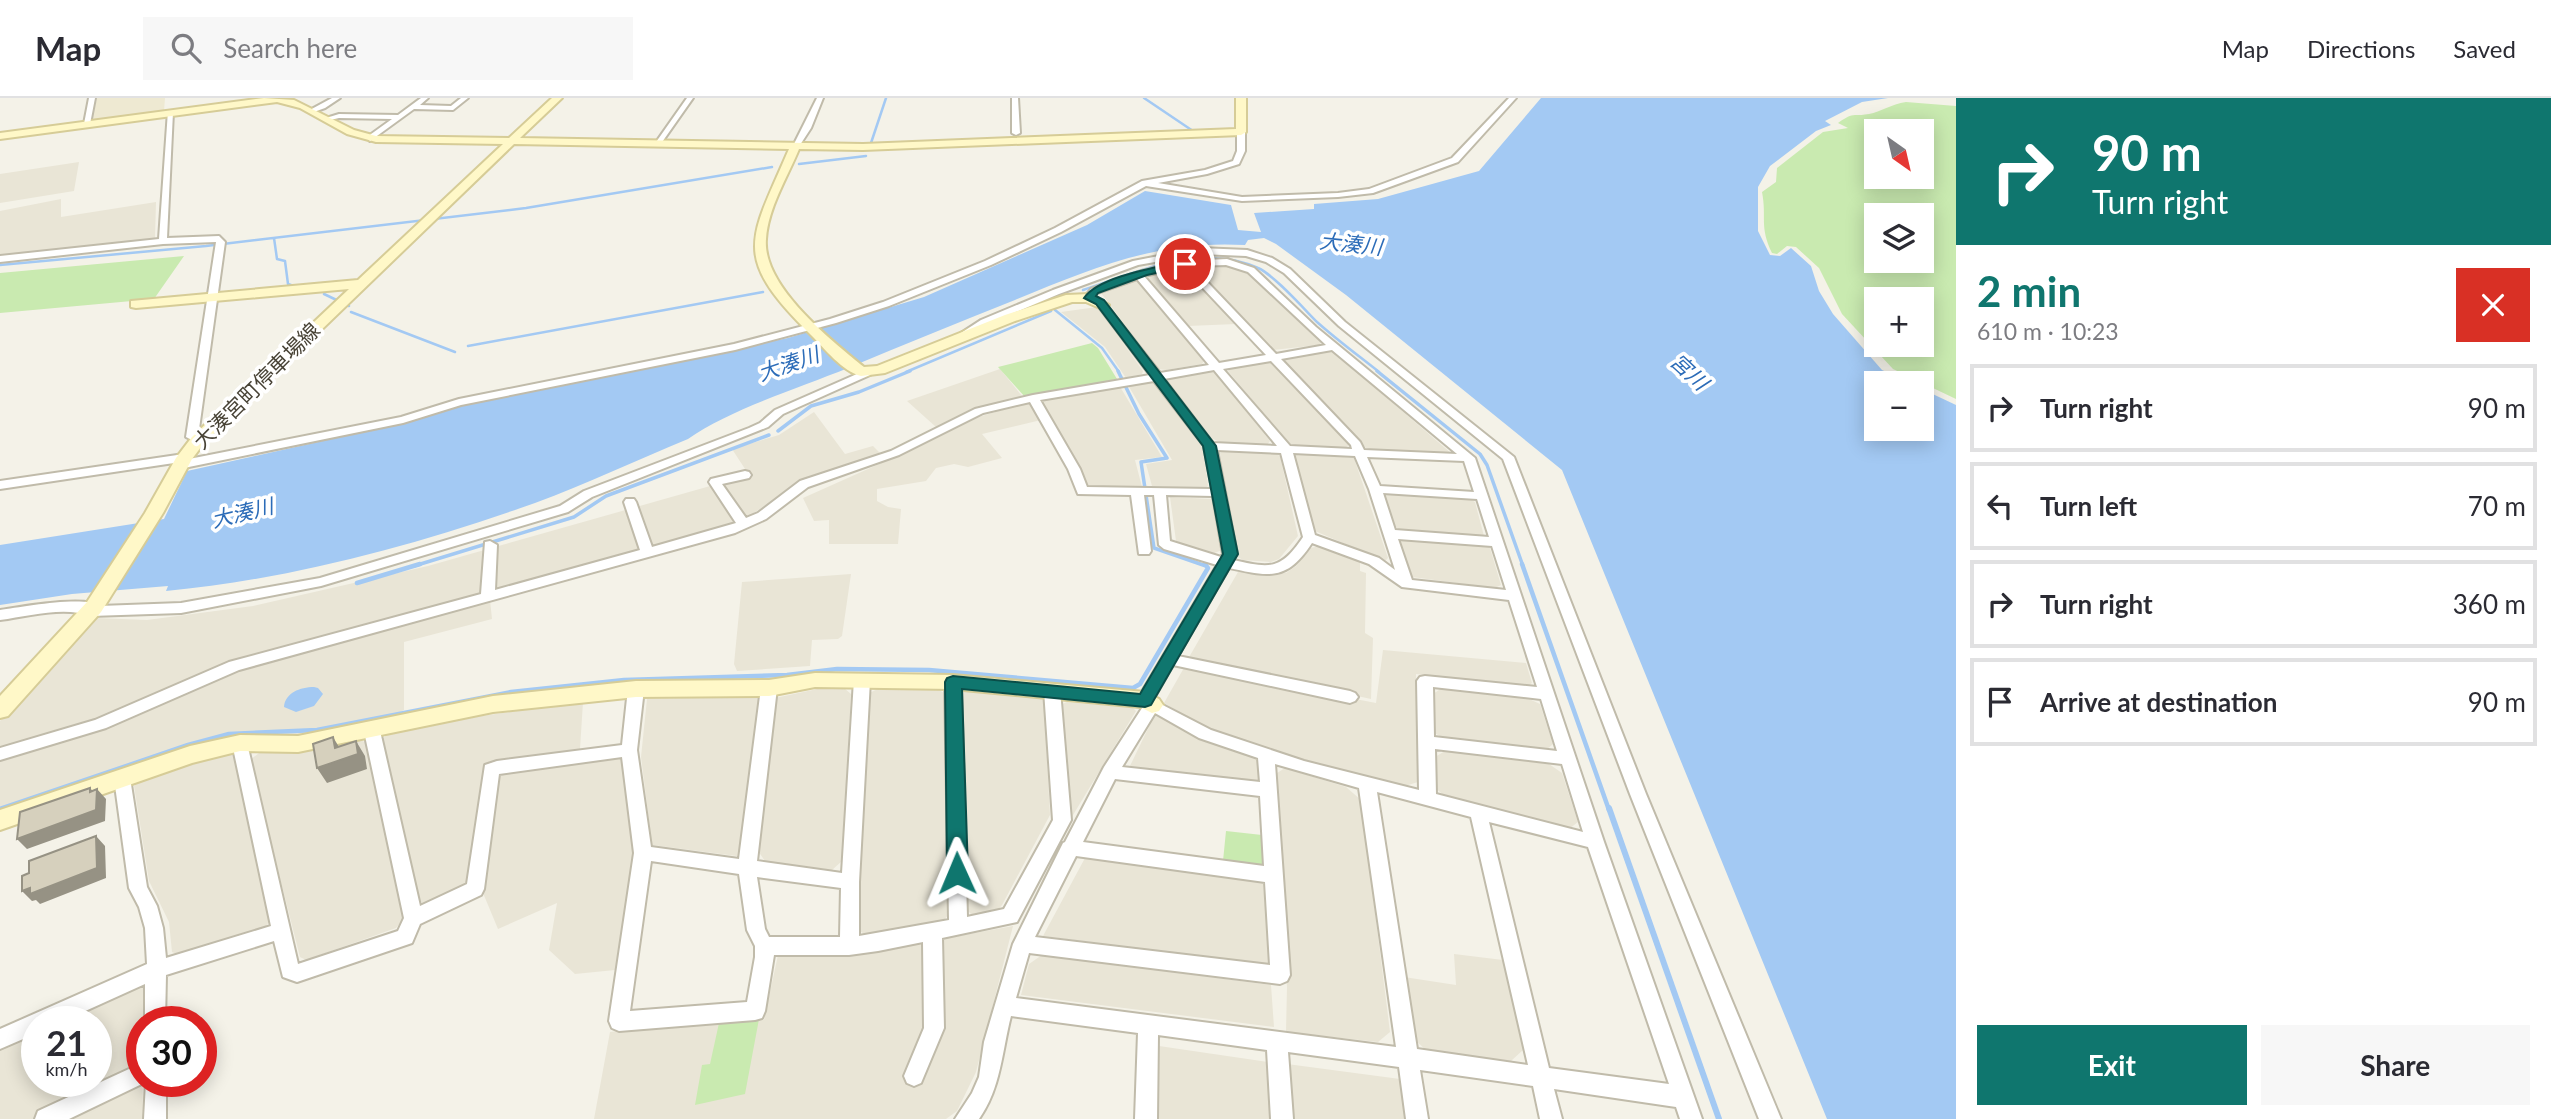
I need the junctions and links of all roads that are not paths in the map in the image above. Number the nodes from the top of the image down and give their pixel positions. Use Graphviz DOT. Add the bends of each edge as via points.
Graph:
graph roads {
  1 [pos="92,98"];
  2 [pos="337,98"];
  3 [pos="425,98"];
  4 [pos="465,98"];
  5 [pos="557,98"];
  6 [pos="690,98"];
  7 [pos="820,98"];
  8 [pos="1015,98"];
  9 [pos="1241,98"];
  10 [pos="1513,98"];
  11 [pos="277,99"];
  12 [pos="293,99"];
  13 [pos="412,107"];
  14 [pos="311,111"];
  15 [pos="170,112"];
  16 [pos="399,117"];
  17 [pos="326,119"];
  18 [pos="87,124"];
  19 [pos="1241,132"];
  20 [pos="1016,133"];
  21 [pos="0,136"];
  22 [pos="370,139"];
  23 [pos="513,140"];
  24 [pos="657,143"];
  25 [pos="795,146"];
  26 [pos="1145,183"];
  27 [pos="163,241"];
  28 [pos="0,259"];
  29 [pos="1185,264"];
  30 [pos="1139,276"];
  31 [pos="360,284"];
  32 [pos="212,295"];
  33 [pos="1096,301"];
  34 [pos="136,304"];
  35 [pos="814,327"];
  36 [pos="957,338"];
  37 [pos="1333,347"];
  38 [pos="1273,357"];
  39 [pos="1216,367"];
  40 [pos="862,371"];
  41 [pos="1157,376"];
  42 [pos="1033,398"];
  43 [pos="198,440"];
  44 [pos="1210,446"];
  45 [pos="1286,449"];
  46 [pos="1361,453"];
  47 [pos="1469,458"];
  48 [pos="182,461"];
  49 [pos="745,475"];
  50 [pos="0,485"];
  51 [pos="1375,489"];
  52 [pos="1148,491"];
  53 [pos="1219,494"];
  54 [pos="1481,496"];
  55 [pos="630,502"];
  56 [pos="744,525"];
  57 [pos="1390,534"];
  58 [pos="1309,537"];
  59 [pos="1497,542"];
  60 [pos="490,545"];
  61 [pos="1144,551"];
  62 [pos="648,554"];
  63 [pos="1226,563"];
  64 [pos="1407,584"];
  65 [pos="1515,596"];
  66 [pos="488,597"];
  67 [pos="93,607"];
  68 [pos="0,615"];
  69 [pos="1170,659"];
  70 [pos="862,680"];
  71 [pos="953,682"];
  72 [pos="769,688"];
  73 [pos="636,689"];
  74 [pos="1052,690"];
  75 [pos="1548,694"];
  76 [pos="1350,697"];
  77 [pos="1149,703"];
  78 [pos="0,710"];
  79 [pos="372,731"];
  80 [pos="240,743"];
  81 [pos="1428,743"];
  82 [pos="629,750"];
  83 [pos="0,754"];
  84 [pos="1266,754"];
  85 [pos="1569,759"];
  86 [pos="1110,772"];
  87 [pos="122,778"];
  88 [pos="1367,784"];
  89 [pos="1268,790"];
  90 [pos="1428,799"];
  91 [pos="1478,812"];
  92 [pos="0,820"];
  93 [pos="1595,842"];
  94 [pos="1069,848"];
  95 [pos="643,853"];
  96 [pos="747,867"];
  97 [pos="1273,875"];
  98 [pos="850,882"];
  99 [pos="1010,916"];
  100 [pos="413,918"];
  101 [pos="1034,919"];
  102 [pos="958,928"];
  103 [pos="281,931"];
  104 [pos="932,933"];
  105 [pos="1022,944"];
  106 [pos="764,946"];
  107 [pos="849,946"];
  108 [pos="157,969"];
  109 [pos="75,1006"];
  110 [pos="156,1006"];
  111 [pos="1006,1006"];
  112 [pos="1148,1025"];
  113 [pos="21,1031"];
  114 [pos="0,1040"];
  115 [pos="1277,1041"];
  116 [pos="1407,1058"];
  117 [pos="914,1076"];
  118 [pos="1541,1076"];
  119 [pos="126,1081"];
  120 [pos="156,1097"];
  121 [pos="1683,1097"];
  122 [pos="46,1119"];
  123 [pos="155,1119"];
  124 [pos="966,1119"];
  125 [pos="1146,1119"];
  126 [pos="1282,1119"];
  127 [pos="1417,1119"];
  128 [pos="1551,1119"];
  129 [pos="1691,1119"];
  130 [pos="1770,1119"];
  1 -- 18 [label="street"];
  2 -- 14 [label="street"];
  3 -- 13 [label="street"];
  4 -- 13 [label="street" via="453,108"];
  5 -- 23 [label="street, 大湊宮町停車場線"];
  6 -- 24 [label="street"];
  7 -- 25 [label="street"];
  8 -- 20 [label="street"];
  9 -- 19 [label="street"];
  10 -- 26 [label="street" via="1455,160 1370,191 1242,199"];
  11 -- 12 [label="street"];
  11 -- 15 [label="street"];
  12 -- 14 [label="street"];
  13 -- 16 [label="street"];
  14 -- 17 [label="street"];
  15 -- 18 [label="street"];
  15 -- 27 [label="street"];
  16 -- 17 [label="street"];
  16 -- 22 [label="street"];
  17 -- 22 [label="street"];
  18 -- 21 [label="street"];
  19 -- 25 [label="street" via="890,147"];
  19 -- 26 [label="street" via="1236,162"];
  22 -- 23 [label="street"];
  23 -- 24 [label="street"];
  23 -- 31 [label="street, 大湊宮町停車場線"];
  24 -- 25 [label="street"];
  25 -- 35 [label="street" via="765,220 760,254 772,283"];
  26 -- 35 [label="street" via="988,263"];
  27 -- 28 [label="street"];
  27 -- 32 [label="street" via="214,238 220,245"];
  29 -- 30 [label="street"];
  29 -- 37 [label="street" via="1227,262 1251,270"];
  29 -- 38 [label="street"];
  30 -- 33 [label="street" via="1094,291"];
  30 -- 39 [label="street"];
  31 -- 32 [label="street"];
  31 -- 43 [label="street, 大湊宮町停車場線"];
  32 -- 34 [label="street"];
  32 -- 43 [label="street" via="192,437"];
  33 -- 36 [label="street" via="1072,298"];
  33 -- 41 [label="street"];
  35 -- 40 [label="street"];
  35 -- 48 [label="street" via="459,402 403,420"];
  36 -- 40 [label="street"];
  36 -- 130 [label="street" via="984,322 1136,263 1200,251 1247,253 1287,271 1342,324 1508,457"];
  37 -- 38 [label="street"];
  37 -- 47 [label="street"];
  38 -- 39 [label="street"];
  38 -- 46 [label="street"];
  39 -- 41 [label="street"];
  39 -- 45 [label="street"];
  40 -- 67 [label="street" via="779,411 764,425 587,494 564,509 368,570 181,608"];
  41 -- 42 [label="street"];
  41 -- 44 [label="street"];
  42 -- 52 [label="street" via="1082,491"];
  42 -- 56 [label="street" via="979,411 895,453 803,484"];
  43 -- 48 [label="street, 大湊宮町停車場線"];
  44 -- 45 [label="street"];
  44 -- 53 [label="street"];
  45 -- 46 [label="street"];
  45 -- 58 [label="street"];
  46 -- 47 [label="street"];
  46 -- 51 [label="street"];
  47 -- 54 [label="street"];
  48 -- 50 [label="street"];
  48 -- 67 [label="street, 大湊宮町停車場線"];
  49 -- 56 [label="street" via="715,482"];
  51 -- 54 [label="street"];
  51 -- 57 [label="street"];
  52 -- 53 [label="street"];
  52 -- 61 [label="street"];
  52 -- 63 [label="street" via="1164,542"];
  53 -- 63 [label="street" via="1230,554"];
  54 -- 59 [label="street"];
  55 -- 62 [label="street"];
  56 -- 62 [label="street"];
  57 -- 59 [label="street"];
  57 -- 64 [label="street"];
  58 -- 63 [label="street" via="1287,565 1278,569"];
  58 -- 64 [label="street" via="1374,561"];
  59 -- 65 [label="street"];
  60 -- 66 [label="street"];
  62 -- 66 [label="street"];
  63 -- 69 [label="street"];
  64 -- 65 [label="street"];
  65 -- 75 [label="street"];
  66 -- 83 [label="street" via="234,666 100,724"];
  67 -- 68 [label="street"];
  67 -- 78 [label="street, 大湊宮町停車場線"];
  69 -- 76 [label="street"];
  69 -- 77 [label="street"];
  70 -- 71 [label="street"];
  70 -- 72 [label="street" via="815,680"];
  70 -- 98 [label="street"];
  71 -- 74 [label="street"];
  71 -- 102 [label="street"];
  72 -- 73 [label="street"];
  72 -- 96 [label="street"];
  73 -- 79 [label="street" via="493,704"];
  73 -- 82 [label="street"];
  74 -- 77 [label="street"];
  74 -- 99 [label="street" via="1062,820"];
  75 -- 81 [label="street" via="1425,681"];
  75 -- 85 [label="street"];
  77 -- 84 [label="street" via="1205,734"];
  77 -- 86 [label="street"];
  79 -- 80 [label="street" via="298,744"];
  79 -- 100 [label="street"];
  80 -- 87 [label="street"];
  80 -- 103 [label="street"];
  81 -- 85 [label="street"];
  81 -- 90 [label="street"];
  82 -- 95 [label="street"];
  82 -- 100 [label="street" via="491,770 475,889"];
  84 -- 88 [label="street"];
  84 -- 89 [label="street"];
  85 -- 93 [label="street"];
  86 -- 89 [label="street"];
  86 -- 94 [label="street"];
  87 -- 92 [label="street"];
  87 -- 108 [label="street" via="138,888 154,928"];
  88 -- 90 [label="street"];
  88 -- 116 [label="street"];
  89 -- 97 [label="street"];
  90 -- 91 [label="street"];
  91 -- 93 [label="street"];
  91 -- 118 [label="street"];
  93 -- 121 [label="street"];
  94 -- 97 [label="street"];
  94 -- 101 [label="street"];
  95 -- 96 [label="street"];
  95 -- 106 [label="street" via="620,1021 755,1010"];
  96 -- 98 [label="street"];
  96 -- 106 [label="street" via="756,930"];
  97 -- 105 [label="street" via="1280,975"];
  98 -- 107 [label="street"];
  99 -- 101 [label="street"];
  99 -- 102 [label="street"];
  100 -- 103 [label="street" via="405,937 297,973 290,971"];
  101 -- 105 [label="street"];
  102 -- 104 [label="street"];
  103 -- 108 [label="street"];
  104 -- 107 [label="street"];
  104 -- 117 [label="street" via="934,1028"];
  105 -- 111 [label="street"];
  106 -- 107 [label="street"];
  108 -- 109 [label="street"];
  108 -- 110 [label="street"];
  111 -- 112 [label="street"];
  111 -- 124 [label="street" via="989,1077"];
  112 -- 115 [label="street"];
  112 -- 125 [label="street"];
  113 -- 114 [label="street"];
  115 -- 116 [label="street"];
  115 -- 126 [label="street"];
  116 -- 118 [label="street"];
  116 -- 127 [label="street"];
  118 -- 121 [label="street"];
  118 -- 128 [label="street"];
  119 -- 122 [label="street"];
  120 -- 123 [label="street"];
  121 -- 129 [label="street"];
}
